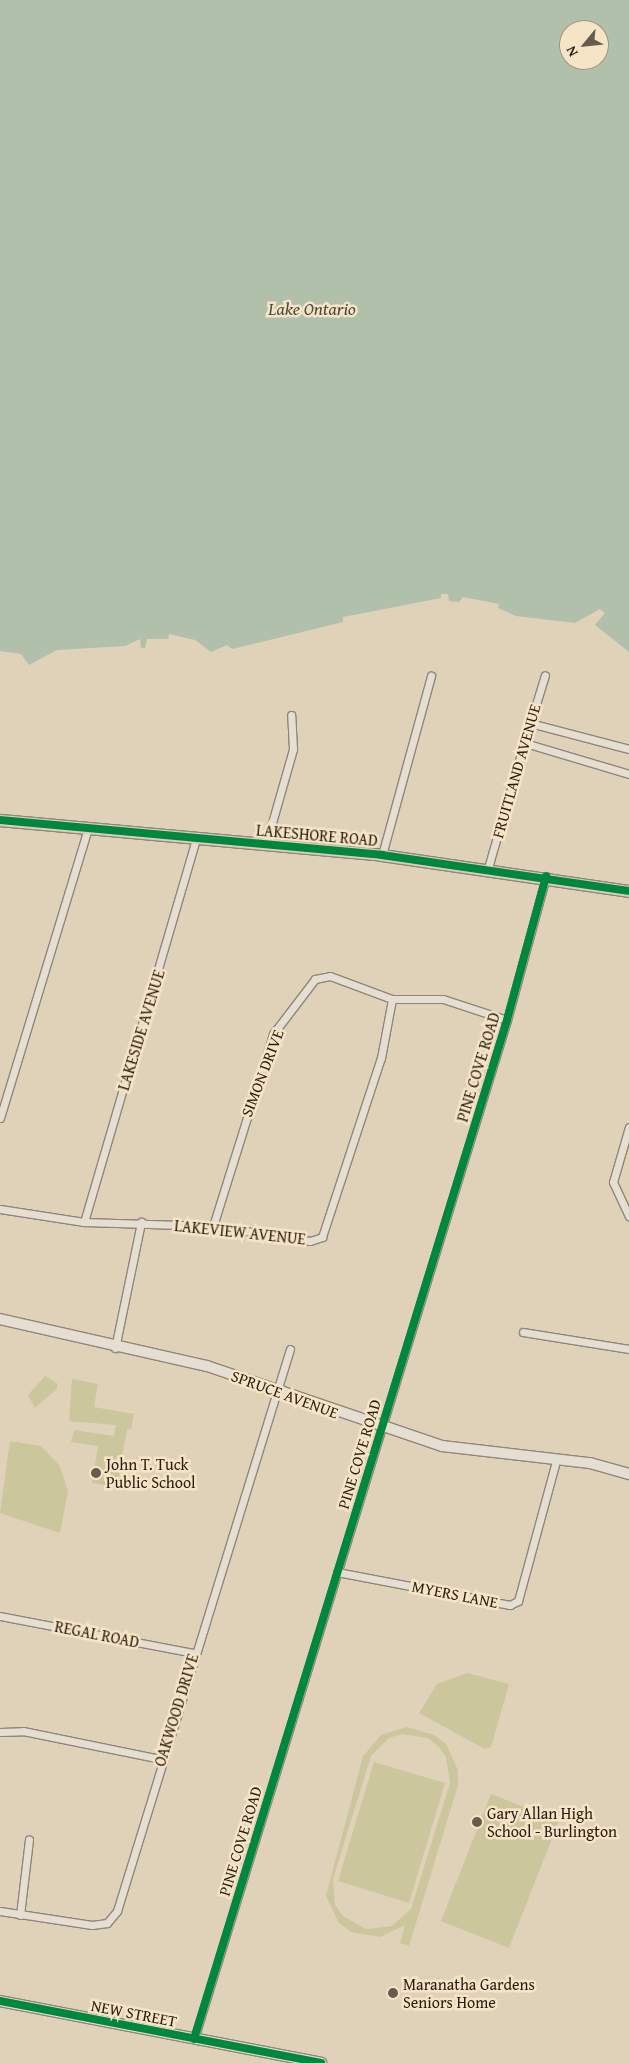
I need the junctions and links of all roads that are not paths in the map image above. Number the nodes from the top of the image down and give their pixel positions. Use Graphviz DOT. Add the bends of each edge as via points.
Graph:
graph roads {
  1 [pos="545,675"];
  2 [pos="431,676"];
  3 [pos="290,715"];
  4 [pos="530,723"];
  5 [pos="629,749"];
  6 [pos="629,774"];
  7 [pos="0,820"];
  8 [pos="88,828"];
  9 [pos="196,838"];
  10 [pos="266,844"];
  11 [pos="382,855"];
  12 [pos="488,868"];
  13 [pos="546,876"];
  14 [pos="629,890"];
  15 [pos="392,999"];
  16 [pos="507,1020"];
  17 [pos="0,1118"];
  18 [pos="629,1126"];
  19 [pos="0,1209"];
  20 [pos="629,1216"];
  21 [pos="84,1222"];
  22 [pos="141,1222"];
  23 [pos="213,1226"];
  24 [pos="0,1319"];
  25 [pos="523,1332"];
  26 [pos="115,1348"];
  27 [pos="290,1348"];
  28 [pos="629,1349"];
  29 [pos="274,1392"];
  30 [pos="382,1428"];
  31 [pos="556,1461"];
  32 [pos="629,1474"];
  33 [pos="337,1572"];
  34 [pos="0,1616"];
  35 [pos="194,1653"];
  36 [pos="0,1732"];
  37 [pos="161,1759"];
  38 [pos="29,1840"];
  39 [pos="0,1911"];
  40 [pos="20,1915"];
  41 [pos="0,2001"];
  42 [pos="194,2038"];
  43 [pos="321,2063"];
  1 -- 4 [label="street, FRUITLAND AVENUE"];
  2 -- 11 [label="street"];
  3 -- 10 [label="street" via="293,749"];
  4 -- 5 [label="street"];
  4 -- 6 [label="street" via="525,742"];
  4 -- 12 [label="street, FRUITLAND AVENUE"];
  7 -- 8 [label="main road, LAKESHORE ROAD"];
  8 -- 9 [label="main road, LAKESHORE ROAD"];
  8 -- 17 [label="street"];
  9 -- 10 [label="main road, LAKESHORE ROAD"];
  9 -- 21 [label="street, LAKESIDE AVENUE"];
  10 -- 11 [label="main road, LAKESHORE ROAD"];
  11 -- 12 [label="main road, LAKESHORE ROAD"];
  12 -- 13 [label="main road, LAKESHORE ROAD"];
  13 -- 14 [label="main road, LAKESHORE ROAD"];
  13 -- 16 [label="street, PINE COVE ROAD"];
  15 -- 16 [label="street, SIMON DRIVE" via="442,999"];
  15 -- 23 [label="street, SIMON DRIVE" via="330,976 315,979 303,990 270,1043"];
  15 -- 23 [label="street, LAKEVIEW AVENUE" via="381,1058 322,1237 310,1241"];
  16 -- 30 [label="street, PINE COVE ROAD"];
  18 -- 20 [label="street" via="614,1182"];
  19 -- 21 [label="street, LAKEVIEW AVENUE"];
  21 -- 22 [label="street, LAKEVIEW AVENUE"];
  22 -- 23 [label="street, LAKEVIEW AVENUE"];
  22 -- 26 [label="street"];
  24 -- 26 [label="street, SPRUCE AVENUE"];
  25 -- 28 [label="street"];
  26 -- 29 [label="street, SPRUCE AVENUE" via="207,1366"];
  27 -- 29 [label="street, OAKWOOD DRIVE"];
  29 -- 30 [label="street, SPRUCE AVENUE"];
  29 -- 35 [label="street, OAKWOOD DRIVE"];
  30 -- 31 [label="street, SPRUCE AVENUE" via="468,1452"];
  30 -- 33 [label="street, PINE COVE ROAD"];
  31 -- 32 [label="street, SPRUCE AVENUE" via="590,1463"];
  31 -- 33 [label="street, MYERS LANE" via="518,1600 510,1604"];
  33 -- 42 [label="street, PINE COVE ROAD"];
  34 -- 35 [label="street, REGAL ROAD"];
  35 -- 37 [label="street, OAKWOOD DRIVE"];
  36 -- 37 [label="street" via="23,1731"];
  37 -- 40 [label="street, OAKWOOD DRIVE" via="117,1910 107,1923"];
  38 -- 40 [label="street"];
  39 -- 40 [label="street, OAKWOOD DRIVE"];
  41 -- 42 [label="street, NEW STREET"];
  42 -- 43 [label="street, NEW STREET"];
}
